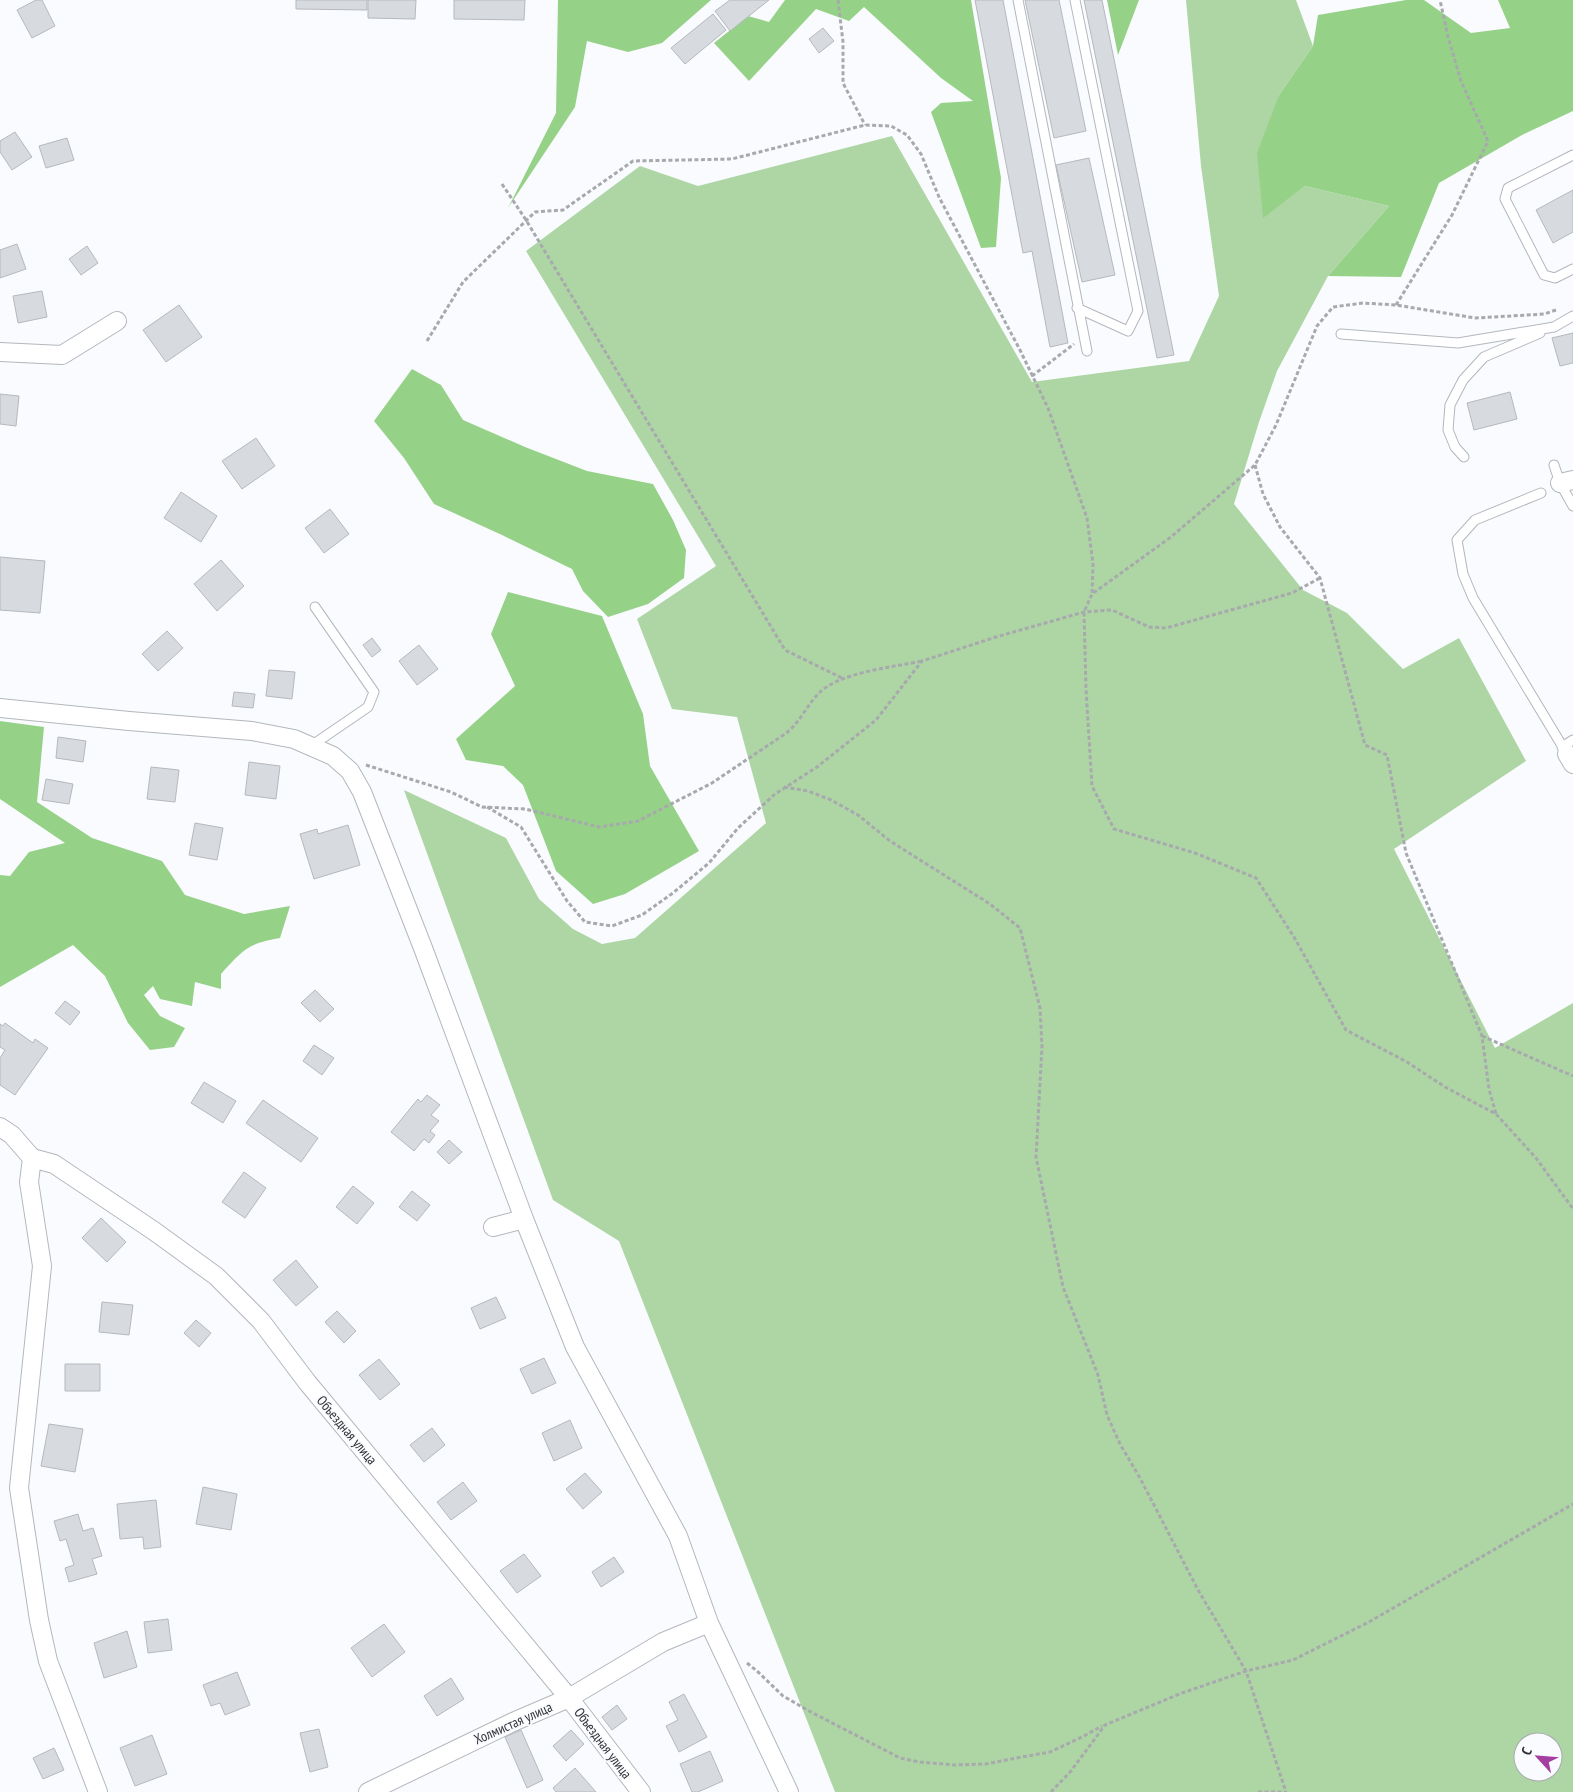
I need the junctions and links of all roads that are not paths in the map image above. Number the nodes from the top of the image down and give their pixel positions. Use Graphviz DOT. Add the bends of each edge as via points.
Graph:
graph roads {
  1 [pos="1018,0"];
  2 [pos="1076,0"];
  3 [pos="1573,155"];
  4 [pos="1573,269"];
  5 [pos="1078,308"];
  6 [pos="1573,316"];
  7 [pos="117,321"];
  8 [pos="1554,327"];
  9 [pos="1341,334"];
  10 [pos="1087,351"];
  11 [pos="0,352"];
  12 [pos="1464,456"];
  13 [pos="1554,466"];
  14 [pos="1566,481"];
  15 [pos="1541,493"];
  16 [pos="1573,506"];
  17 [pos="315,607"];
  18 [pos="0,708"];
  19 [pos="311,746"];
  20 [pos="1569,751"];
  21 [pos="0,1127"];
  22 [pos="32,1158"];
  23 [pos="524,1219"];
  24 [pos="493,1227"];
  25 [pos="709,1623"];
  26 [pos="569,1698"];
  27 [pos="98,1792"];
  28 [pos="368,1792"];
  29 [pos="641,1792"];
  30 [pos="789,1792"];
  1 -- 5 [label="lane"];
  2 -- 5 [label="lane" via="1138,311 1128,331"];
  3 -- 4 [label="lane" via="1508,188 1505,199 1544,275 1555,278"];
  5 -- 10 [label="lane"];
  6 -- 8 [label="lane"];
  7 -- 11 [label="street" via="62,355"];
  8 -- 9 [label="lane" via="1458,343"];
  8 -- 12 [label="lane" via="1484,357 1463,380 1450,405 1448,430 1455,447"];
  13 -- 14 [label="lane"];
  14 -- 16 [label="lane"];
  15 -- 20 [label="lane" via="1474,520 1457,540 1463,574 1472,598"];
  17 -- 19 [label="lane" via="374,692 368,707"];
  18 -- 19 [label="street" via="252,731 294,738"];
  19 -- 23 [label="street" via="332,756 350,771 362,792 424,948"];
  21 -- 22 [label="street" via="12,1135"];
  22 -- 26 [label="street, Объездная улица" via="54,1164 154,1230 216,1276 261,1321 307,1382"];
  22 -- 27 [label="street" via="29,1182 42,1266 19,1488 48,1661"];
  23 -- 24 [label="street"];
  23 -- 25 [label="street" via="575,1347 678,1536"];
  25 -- 26 [label="street, Холмистая улица" via="663,1642"];
  25 -- 30 [label="street"];
  26 -- 28 [label="street, Холмистая улица" via="486,1734"];
  26 -- 29 [label="street, Объездная улица"];
}
